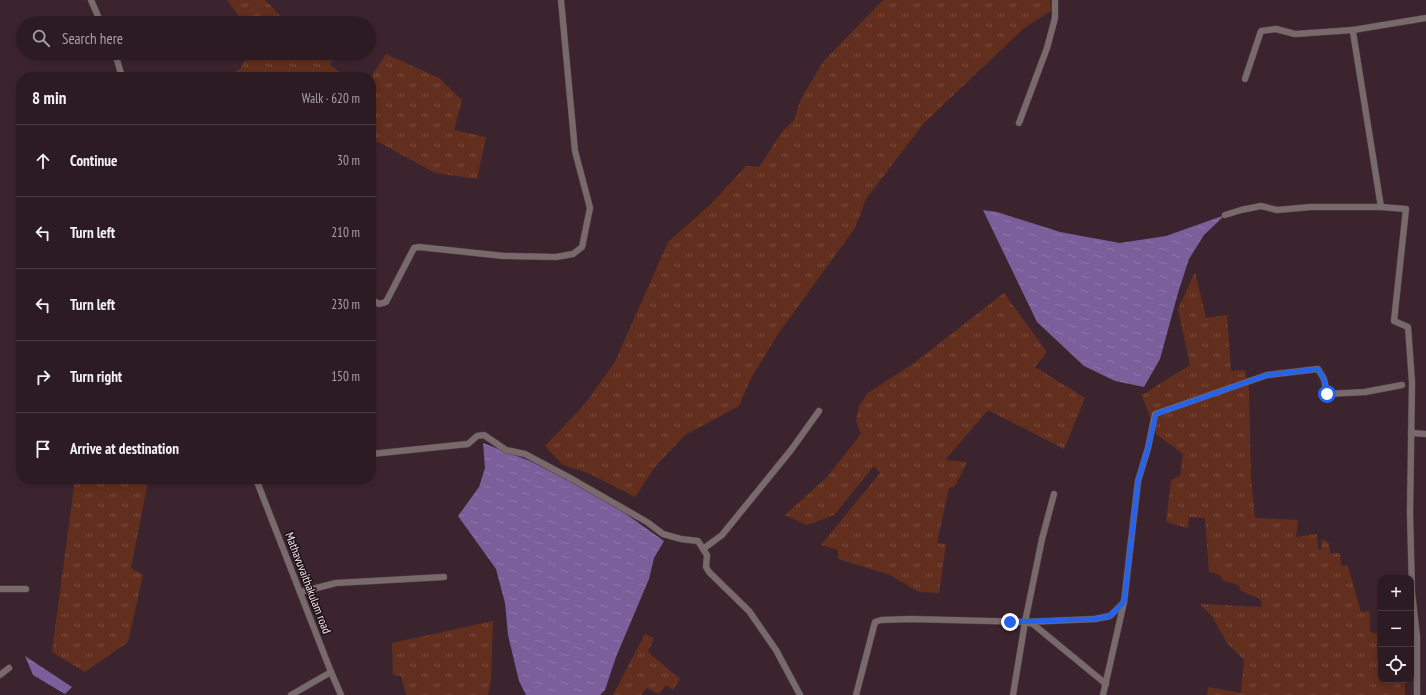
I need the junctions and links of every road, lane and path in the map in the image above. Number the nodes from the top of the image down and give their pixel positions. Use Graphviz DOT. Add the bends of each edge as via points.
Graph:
graph roads {
  1 [pos="91,0"];
  2 [pos="561,0"];
  3 [pos="1055,0"];
  4 [pos="98,16"];
  5 [pos="1426,18"];
  6 [pos="1353,30"];
  7 [pos="117,60"];
  8 [pos="121,72"];
  9 [pos="1245,78"];
  10 [pos="1019,123"];
  11 [pos="1381,207"];
  12 [pos="1225,215"];
  13 [pos="376,302"];
  14 [pos="1402,385"];
  15 [pos="819,411"];
  16 [pos="1411,433"];
  17 [pos="1426,434"];
  18 [pos="376,453"];
  19 [pos="258,484"];
  20 [pos="1054,494"];
  21 [pos="703,549"];
  22 [pos="444,577"];
  23 [pos="0,589"];
  24 [pos="26,589"];
  25 [pos="301,592"];
  26 [pos="1124,602"];
  27 [pos="1025,622"];
  28 [pos="9,668"];
  29 [pos="331,672"];
  30 [pos="0,675"];
  31 [pos="1106,684"];
  32 [pos="290,695"];
  33 [pos="341,695"];
  34 [pos="800,695"];
  35 [pos="856,695"];
  36 [pos="1013,695"];
  37 [pos="1103,695"];
  38 [pos="1417,695"];
  1 -- 4 [label="street"];
  2 -- 13 [label="street" via="575,151 590,208 582,247 573,254 556,257 504,256 414,248 386,302"];
  3 -- 10 [label="street" via="1047,48"];
  5 -- 6 [label="street"];
  6 -- 9 [label="street" via="1295,34 1276,29 1261,31"];
  6 -- 11 [label="street"];
  7 -- 8 [label="street"];
  11 -- 12 [label="street" via="1311,207 1277,210 1261,206"];
  11 -- 16 [label="street" via="1406,209 1394,321 1408,327 1412,382"];
  14 -- 26 [label="street" via="1365,392 1327,394 1324,379 1318,369 1267,375 1156,414 1138,481"];
  15 -- 21 [label="street" via="722,535"];
  16 -- 17 [label="street"];
  16 -- 38 [label="street" via="1410,512 1412,592 1417,637"];
  18 -- 21 [label="street" via="468,444 477,436 484,435 506,450 525,454 572,479 663,534 698,541"];
  19 -- 25 [label="street, Mathavuvaithakulam road"];
  20 -- 27 [label="street"];
  21 -- 34 [label="street" via="707,555 706,567 709,572 749,611 776,650"];
  22 -- 25 [label="street" via="336,583"];
  23 -- 24 [label="street"];
  25 -- 29 [label="street, Mathavuvaithakulam road"];
  26 -- 27 [label="street" via="1110,616"];
  26 -- 31 [label="street"];
  27 -- 31 [label="street" via="1033,624"];
  27 -- 35 [label="street" via="911,619 875,622"];
  27 -- 36 [label="street"];
  28 -- 30 [label="street"];
  29 -- 32 [label="street"];
  29 -- 33 [label="street, Mathavuvaithakulam road"];
  31 -- 37 [label="street"];
}
